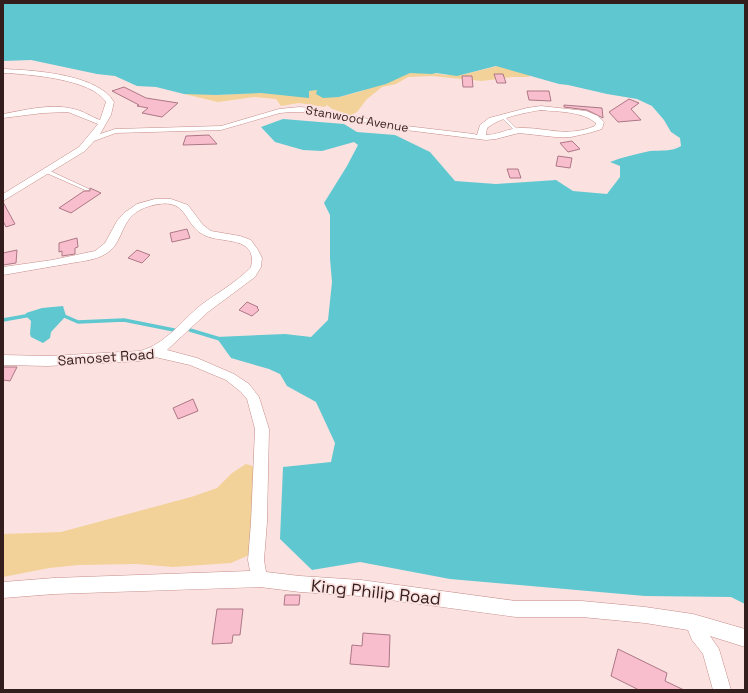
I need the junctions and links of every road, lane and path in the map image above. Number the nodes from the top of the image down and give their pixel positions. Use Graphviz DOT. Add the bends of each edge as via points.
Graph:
graph roads {
  1 [pos="3,71"];
  2 [pos="3,116"];
  3 [pos="503,117"];
  4 [pos="102,123"];
  5 [pos="516,130"];
  6 [pos="115,131"];
  7 [pos="481,137"];
  8 [pos="93,139"];
  9 [pos="46,171"];
  10 [pos="87,189"];
  11 [pos="3,198"];
  12 [pos="3,270"];
  13 [pos="155,352"];
  14 [pos="3,360"];
  15 [pos="260,579"];
  16 [pos="3,590"];
  17 [pos="692,622"];
  18 [pos="745,638"];
  19 [pos="722,690"];
  1 -- 4 [label="street, Stanwood Avenue" via="30,72 75,80 99,92 108,97 110,102"];
  2 -- 4 [label="street" via="69,110"];
  3 -- 5 [label="lane"];
  3 -- 5 [label="street" via="541,108 556,108 583,113 600,122 599,127 593,130 565,134"];
  3 -- 7 [label="street" via="492,120 483,127"];
  4 -- 6 [label="street"];
  4 -- 8 [label="street, Stanwood Avenue"];
  5 -- 7 [label="street, Stanwood Avenue" via="498,137"];
  6 -- 7 [label="street, Stanwood Avenue" via="221,128 236,126 278,112 310,110 406,128"];
  6 -- 8 [label="street, Stanwood Avenue"];
  8 -- 9 [label="street, Stanwood Avenue" via="78,152"];
  9 -- 10 [label="lane"];
  9 -- 11 [label="street, Stanwood Avenue"];
  12 -- 13 [label="street" via="99,253 112,243 118,228 130,212 137,207 160,201 171,202 188,209 204,231 210,234 240,239 251,246 257,261 256,268 251,274 204,309"];
  13 -- 14 [label="street, Samoset Road" via="140,356 48,361"];
  13 -- 15 [label="street, Samoset Road" via="178,356 218,370 245,388 253,398 262,429 256,560"];
  15 -- 16 [label="street, King Philip Road"];
  15 -- 17 [label="street, King Philip Road" via="361,588 516,608 645,614"];
  17 -- 18 [label="street, King Philip Road"];
  17 -- 19 [label="street" via="710,649"];
}
